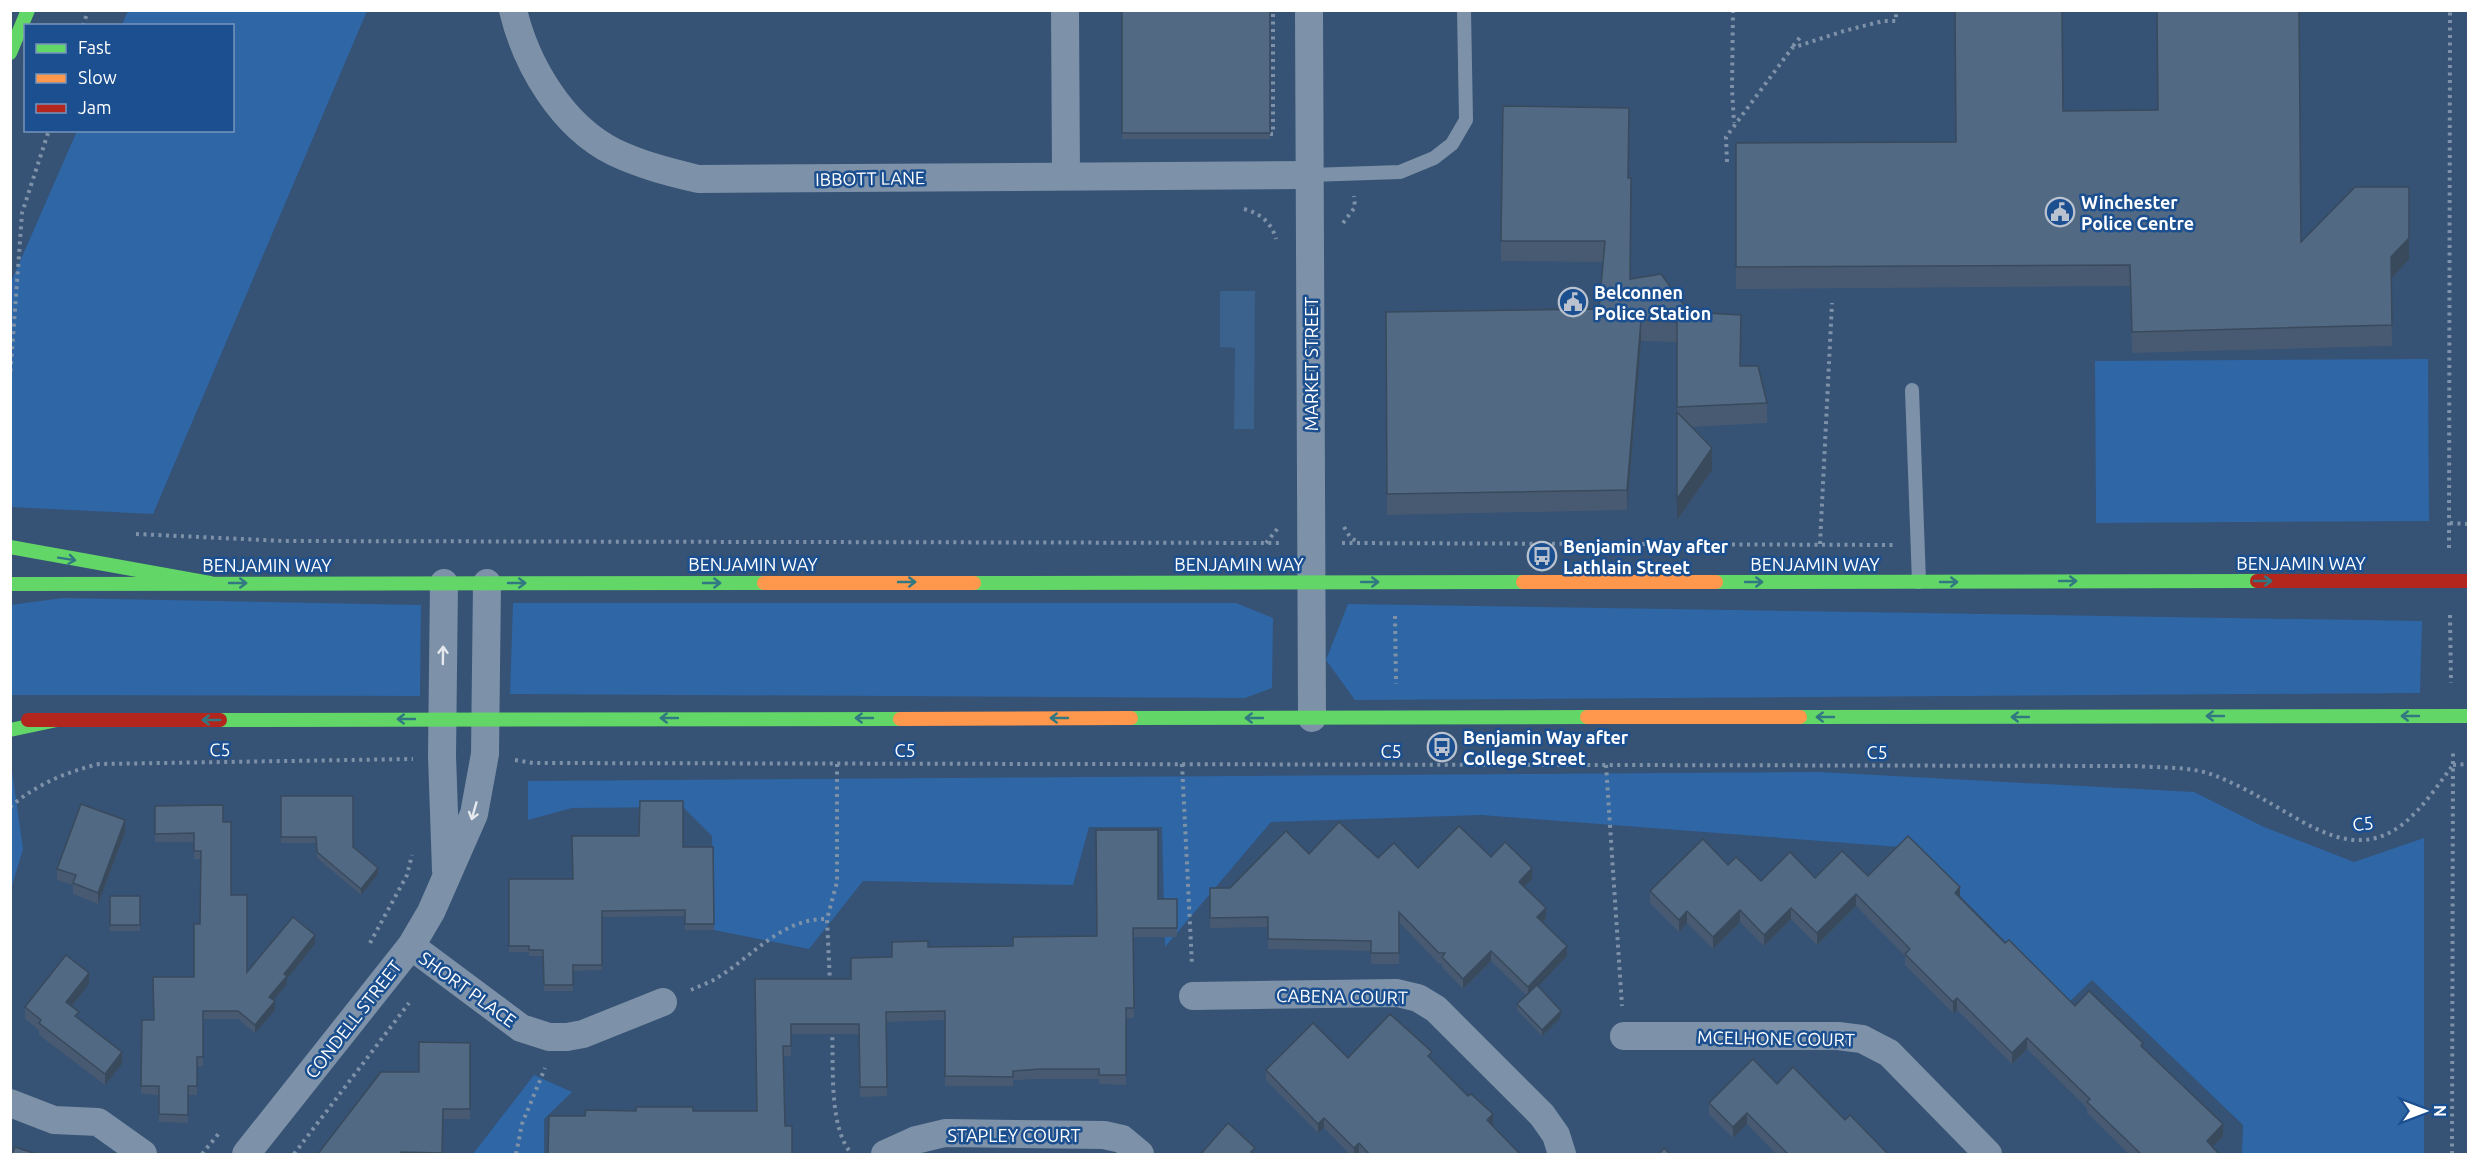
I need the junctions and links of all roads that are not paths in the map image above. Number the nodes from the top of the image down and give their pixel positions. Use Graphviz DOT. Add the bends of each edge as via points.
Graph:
graph roads {
  1 [pos="28,10"];
  2 [pos="513,10"];
  3 [pos="1065,10"];
  4 [pos="1309,10"];
  5 [pos="1464,10"];
  6 [pos="10,53"];
  7 [pos="1310,175"];
  8 [pos="1066,176"];
  9 [pos="1912,390"];
  10 [pos="10,547"];
  11 [pos="2469,581"];
  12 [pos="1311,582"];
  13 [pos="1919,582"];
  14 [pos="210,583"];
  15 [pos="444,583"];
  16 [pos="487,583"];
  17 [pos="10,584"];
  18 [pos="2469,716"];
  19 [pos="1312,717"];
  20 [pos="486,718"];
  21 [pos="442,719"];
  22 [pos="10,720"];
  23 [pos="57,720"];
  24 [pos="10,730"];
  25 [pos="446,875"];
  26 [pos="411,946"];
  27 [pos="1193,996"];
  28 [pos="663,1002"];
  29 [pos="1624,1036"];
  30 [pos="10,1103"];
  31 [pos="143,1155"];
  32 [pos="246,1155"];
  33 [pos="885,1155"];
  34 [pos="1140,1155"];
  35 [pos="1562,1155"];
  36 [pos="1989,1155"];
  1 -- 6 [label="main road"];
  2 -- 8 [label="street, IBBOTT LANE" via="540,81 585,133 612,151 664,171 698,179"];
  3 -- 8 [label="street"];
  4 -- 7 [label="street, MARKET STREET"];
  5 -- 7 [label="lane" via="1466,120 1452,144 1434,158 1400,172"];
  7 -- 8 [label="street, IBBOTT LANE"];
  7 -- 12 [label="street, MARKET STREET"];
  9 -- 13 [label="lane"];
  10 -- 14 [label="main road, one-way"];
  13 -- 11 [label="main road, BENJAMIN WAY, one-way"];
  12 -- 13 [label="main road, BENJAMIN WAY, one-way"];
  16 -- 12 [label="main road, BENJAMIN WAY, one-way"];
  12 -- 19 [label="street, MARKET STREET"];
  14 -- 15 [label="main road, BENJAMIN WAY, one-way"];
  14 -- 17 [label="main road, BENJAMIN WAY"];
  15 -- 16 [label="main road, BENJAMIN WAY"];
  21 -- 15 [label="street, CONDELL STREET, one-way"];
  16 -- 20 [label="street, CONDELL STREET"];
  18 -- 19 [label="main road, one-way"];
  19 -- 20 [label="main road, one-way"];
  20 -- 21 [label="main road"];
  20 -- 25 [label="street, CONDELL STREET, one-way" via="485,754 474,814"];
  21 -- 23 [label="main road, one-way"];
  21 -- 25 [label="street, CONDELL STREET"];
  22 -- 23 [label="main road"];
  23 -- 24 [label="main road"];
  25 -- 26 [label="street, CONDELL STREET"];
  26 -- 28 [label="street, SHORT PLACE" via="532,1033 558,1037 584,1034"];
  26 -- 32 [label="street, CONDELL STREET"];
  27 -- 35 [label="street, CABENA COURT" via="1397,993 1418,998 1436,1009 1542,1115 1556,1135"];
  29 -- 36 [label="street, MCELHONE COURT" via="1862,1039 1889,1053"];
  30 -- 31 [label="street" via="54,1120 98,1122"];
  33 -- 34 [label="street, STAPLEY COURT" via="916,1140 945,1133 1104,1135 1122,1139"];
}
